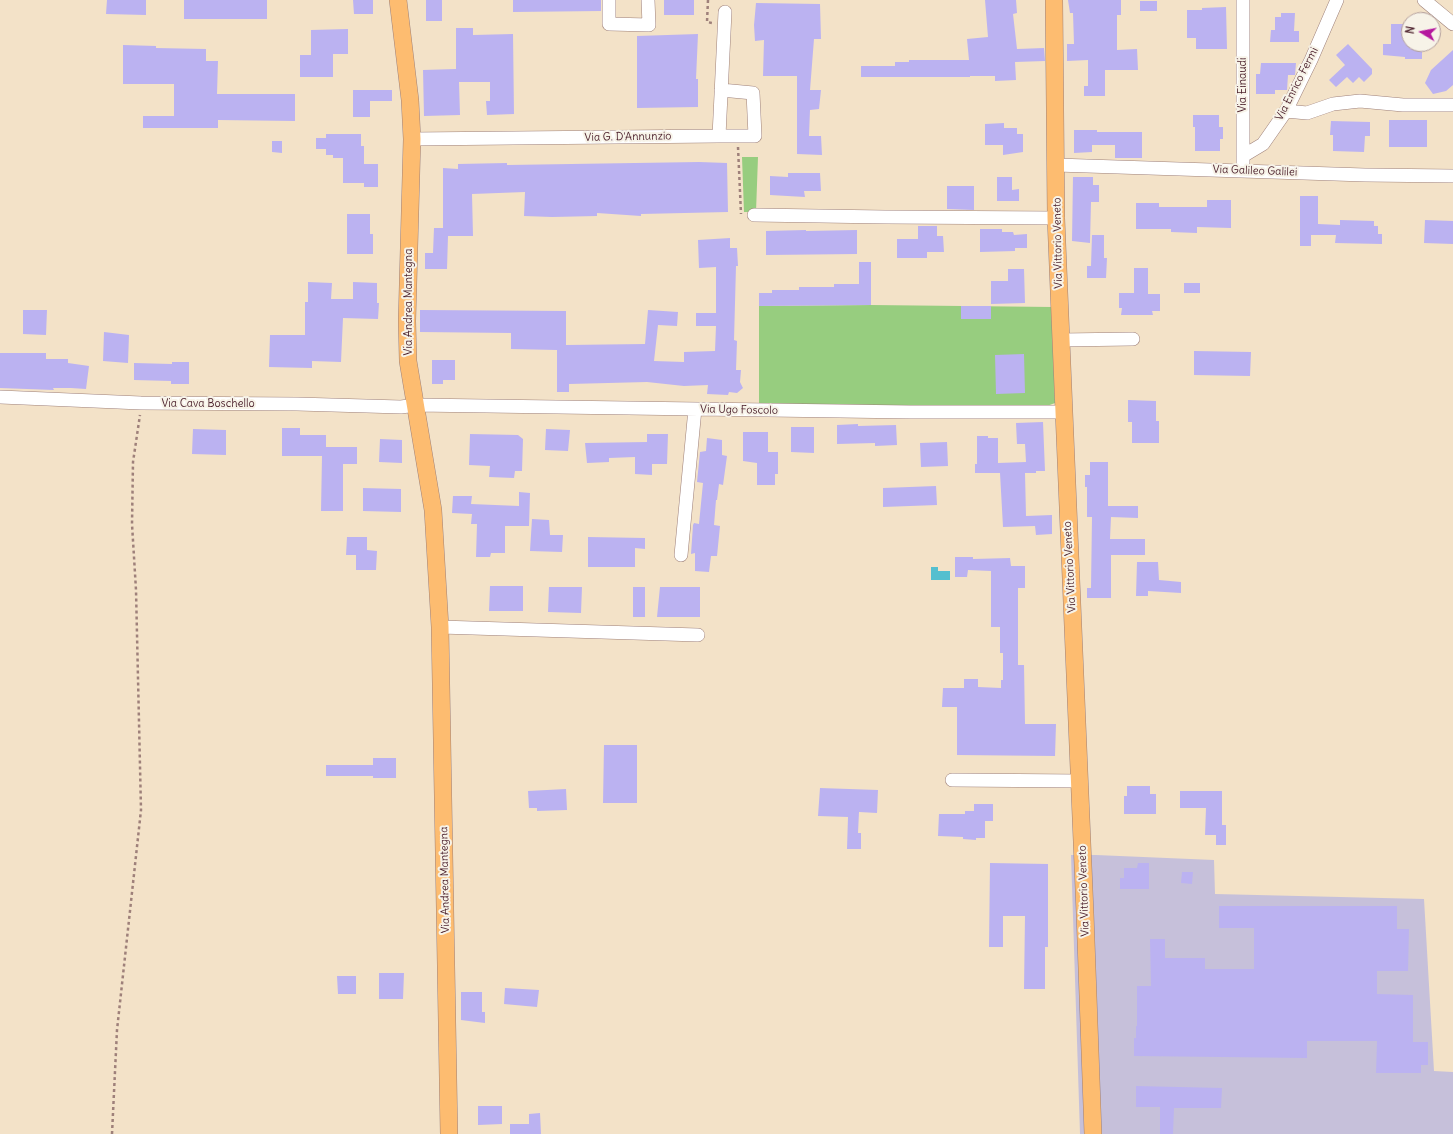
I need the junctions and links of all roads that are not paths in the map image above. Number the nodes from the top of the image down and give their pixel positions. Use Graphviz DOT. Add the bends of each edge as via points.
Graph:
graph roads {
  1 [pos="398,0"];
  2 [pos="609,0"];
  3 [pos="648,0"];
  4 [pos="1054,0"];
  5 [pos="1243,0"];
  6 [pos="1337,0"];
  7 [pos="1424,0"];
  8 [pos="725,12"];
  9 [pos="1453,24"];
  10 [pos="721,90"];
  11 [pos="1453,105"];
  12 [pos="1286,111"];
  13 [pos="719,136"];
  14 [pos="412,139"];
  15 [pos="1243,156"];
  16 [pos="1056,165"];
  17 [pos="1242,170"];
  18 [pos="1453,176"];
  19 [pos="754,215"];
  20 [pos="1056,218"];
  21 [pos="1133,339"];
  22 [pos="1061,340"];
  23 [pos="0,397"];
  24 [pos="416,405"];
  25 [pos="695,409"];
  26 [pos="1063,412"];
  27 [pos="681,555"];
  28 [pos="440,627"];
  29 [pos="698,635"];
  30 [pos="952,780"];
  31 [pos="1080,781"];
  32 [pos="450,1134"];
  33 [pos="1093,1134"];
  1 -- 14 [label="main road, Via Andrea Mantegna"];
  2 -- 3 [label="street" via="609,24 649,25"];
  4 -- 16 [label="main road, Via Vittorio Veneto"];
  5 -- 15 [label="street, Via Einaudi"];
  6 -- 12 [label="street, Via Enrico Fermi"];
  7 -- 9 [label="street"];
  8 -- 10 [label="street"];
  10 -- 13 [label="street"];
  10 -- 13 [label="street, Via G. D'Annunzio" via="753,93 755,136"];
  11 -- 12 [label="street" via="1404,105 1360,101 1333,104 1307,112"];
  12 -- 15 [label="street, Via Enrico Fermi" via="1264,144"];
  13 -- 14 [label="street, Via G. D'Annunzio"];
  14 -- 24 [label="main road, Via Andrea Mantegna" via="407,321 408,361"];
  15 -- 17 [label="street, Via Einaudi"];
  16 -- 17 [label="street, Via Galileo Galilei"];
  16 -- 20 [label="main road, Via Vittorio Veneto"];
  17 -- 18 [label="street, Via Galileo Galilei"];
  19 -- 20 [label="street"];
  20 -- 22 [label="main road, Via Vittorio Veneto"];
  21 -- 22 [label="street"];
  22 -- 26 [label="main road, Via Vittorio Veneto"];
  23 -- 24 [label="street, Via Cava Boschello" via="141,403 401,407"];
  24 -- 25 [label="street, Via Ugo Foscolo"];
  24 -- 28 [label="main road, Via Andrea Mantegna" via="433,510"];
  25 -- 26 [label="street, Via Ugo Foscolo"];
  25 -- 27 [label="street"];
  26 -- 31 [label="main road, Via Vittorio Veneto"];
  28 -- 29 [label="street"];
  28 -- 32 [label="main road, Via Andrea Mantegna"];
  30 -- 31 [label="street"];
  31 -- 33 [label="main road, Via Vittorio Veneto"];
}
